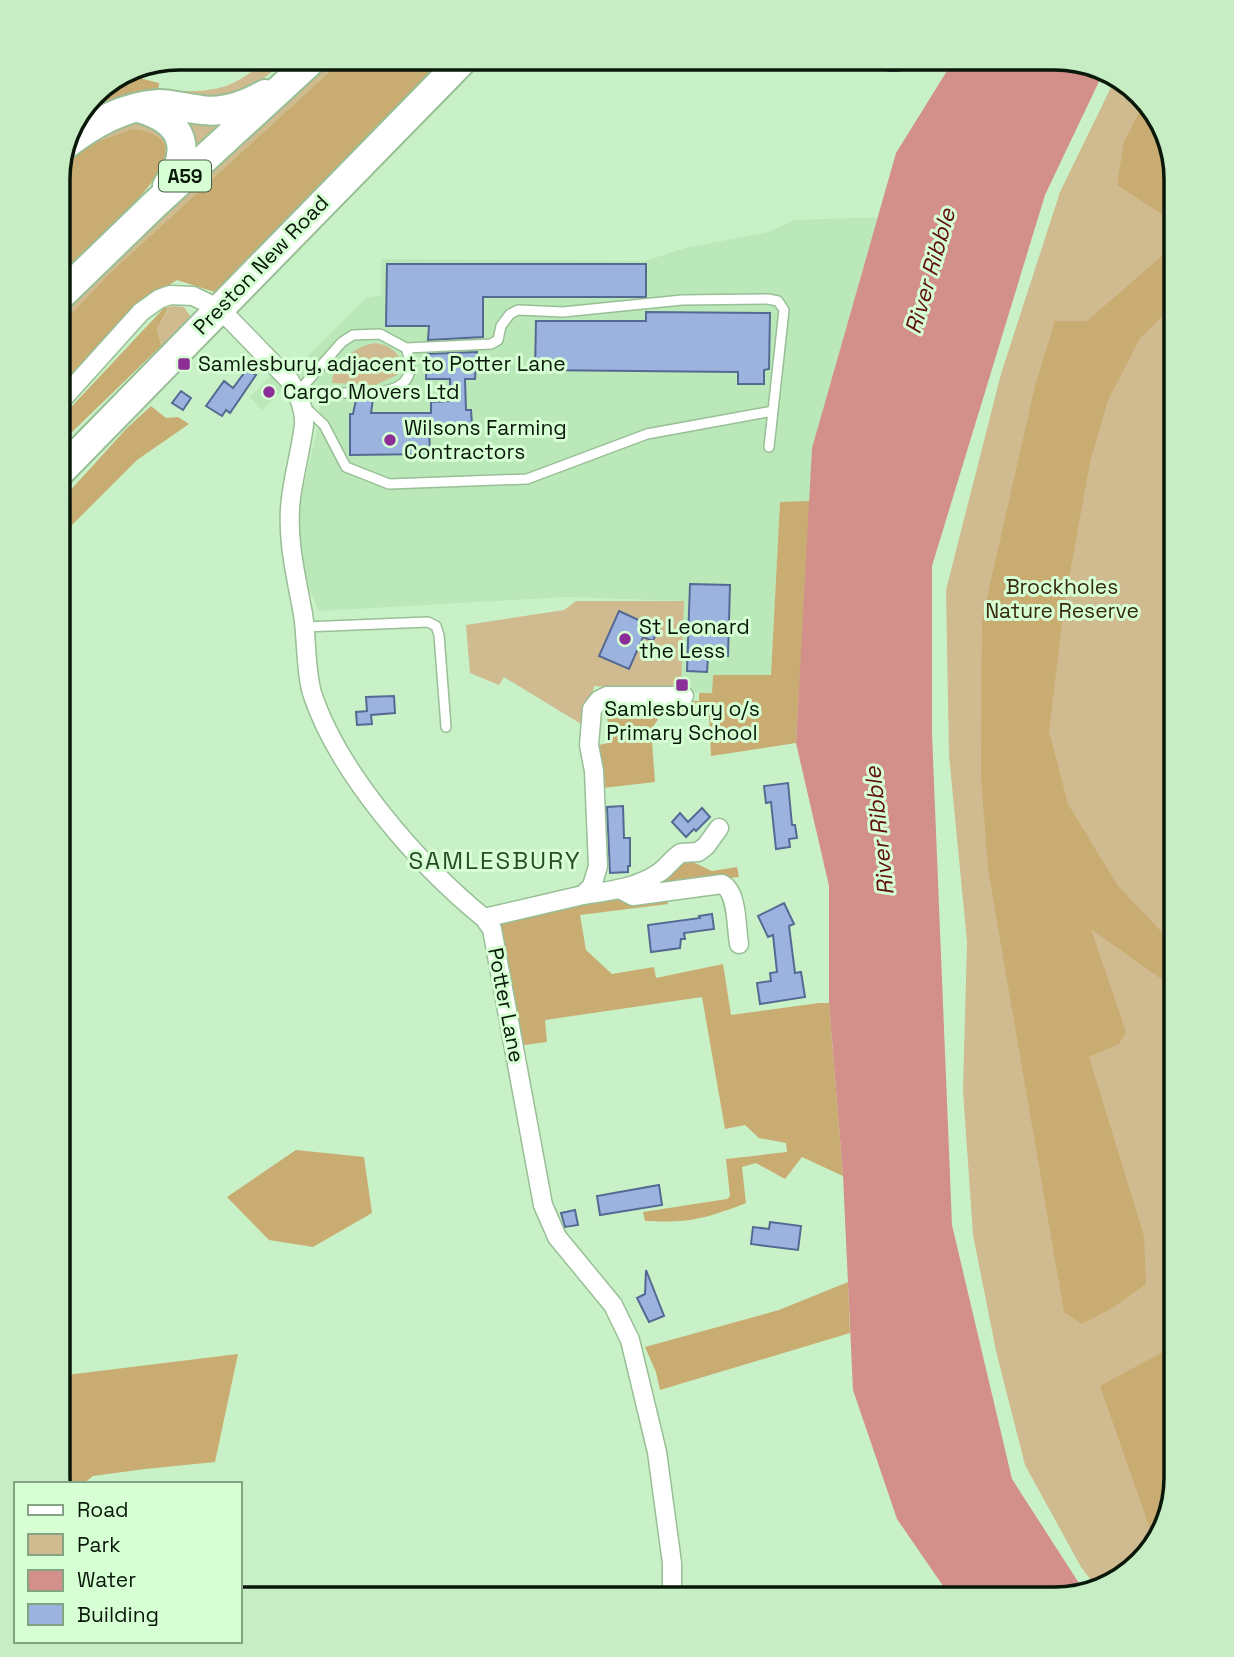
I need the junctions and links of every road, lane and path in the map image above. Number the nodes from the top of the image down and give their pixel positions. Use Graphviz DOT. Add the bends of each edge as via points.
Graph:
graph roads {
  1 [pos="298,70"];
  2 [pos="301,70"];
  3 [pos="453,70"];
  4 [pos="136,107"];
  5 [pos="80,133"];
  6 [pos="153,206"];
  7 [pos="70,286"];
  8 [pos="220,309"];
  9 [pos="406,348"];
  10 [pos="70,391"];
  11 [pos="300,399"];
  12 [pos="773,411"];
  13 [pos="102,428"];
  14 [pos="70,441"];
  15 [pos="769,447"];
  16 [pos="70,461"];
  17 [pos="305,627"];
  18 [pos="684,696"];
  19 [pos="446,727"];
  20 [pos="719,828"];
  21 [pos="620,888"];
  22 [pos="583,895"];
  23 [pos="484,918"];
  24 [pos="739,944"];
  25 [pos="672,1587"];
  1 -- 4 [label="highway" via="259,97 225,110 162,104"];
  2 -- 6 [label="highway, A59"];
  3 -- 8 [label="highway, Preston New Road"];
  4 -- 5 [label="highway"];
  4 -- 6 [label="highway" via="171,122 183,148 173,178"];
  6 -- 7 [label="highway, A59"];
  8 -- 10 [label="street" via="193,296 159,299 141,312"];
  8 -- 11 [label="street" via="290,381"];
  8 -- 13 [label="highway, Preston New Road"];
  9 -- 11 [label="lane" via="380,334 353,335 342,342"];
  9 -- 11 [label="lane" via="410,370 399,387 383,393"];
  9 -- 12 [label="lane" via="491,344 498,340 510,314 518,310 563,312 682,300 778,301 784,310"];
  11 -- 12 [label="lane" via="324,425 346,467 389,484 527,479 648,434"];
  11 -- 17 [label="street, Potter Lane" via="304,425 291,499 290,539"];
  12 -- 15 [label="lane"];
  13 -- 14 [label="highway"];
  13 -- 16 [label="highway, Preston New Road"];
  17 -- 19 [label="lane" via="428,622 436,626"];
  17 -- 23 [label="street, Potter Lane" via="311,690 328,733 356,781 404,839"];
  18 -- 22 [label="street" via="607,696 592,709 589,745 598,866 592,886"];
  20 -- 21 [label="street" via="698,852 681,853 661,872"];
  21 -- 22 [label="street"];
  21 -- 24 [label="street" via="633,896 722,884 732,895"];
  22 -- 23 [label="street"];
  23 -- 25 [label="street, Potter Lane" via="495,943 542,1205 557,1237 613,1305 631,1340 657,1452"];
}
